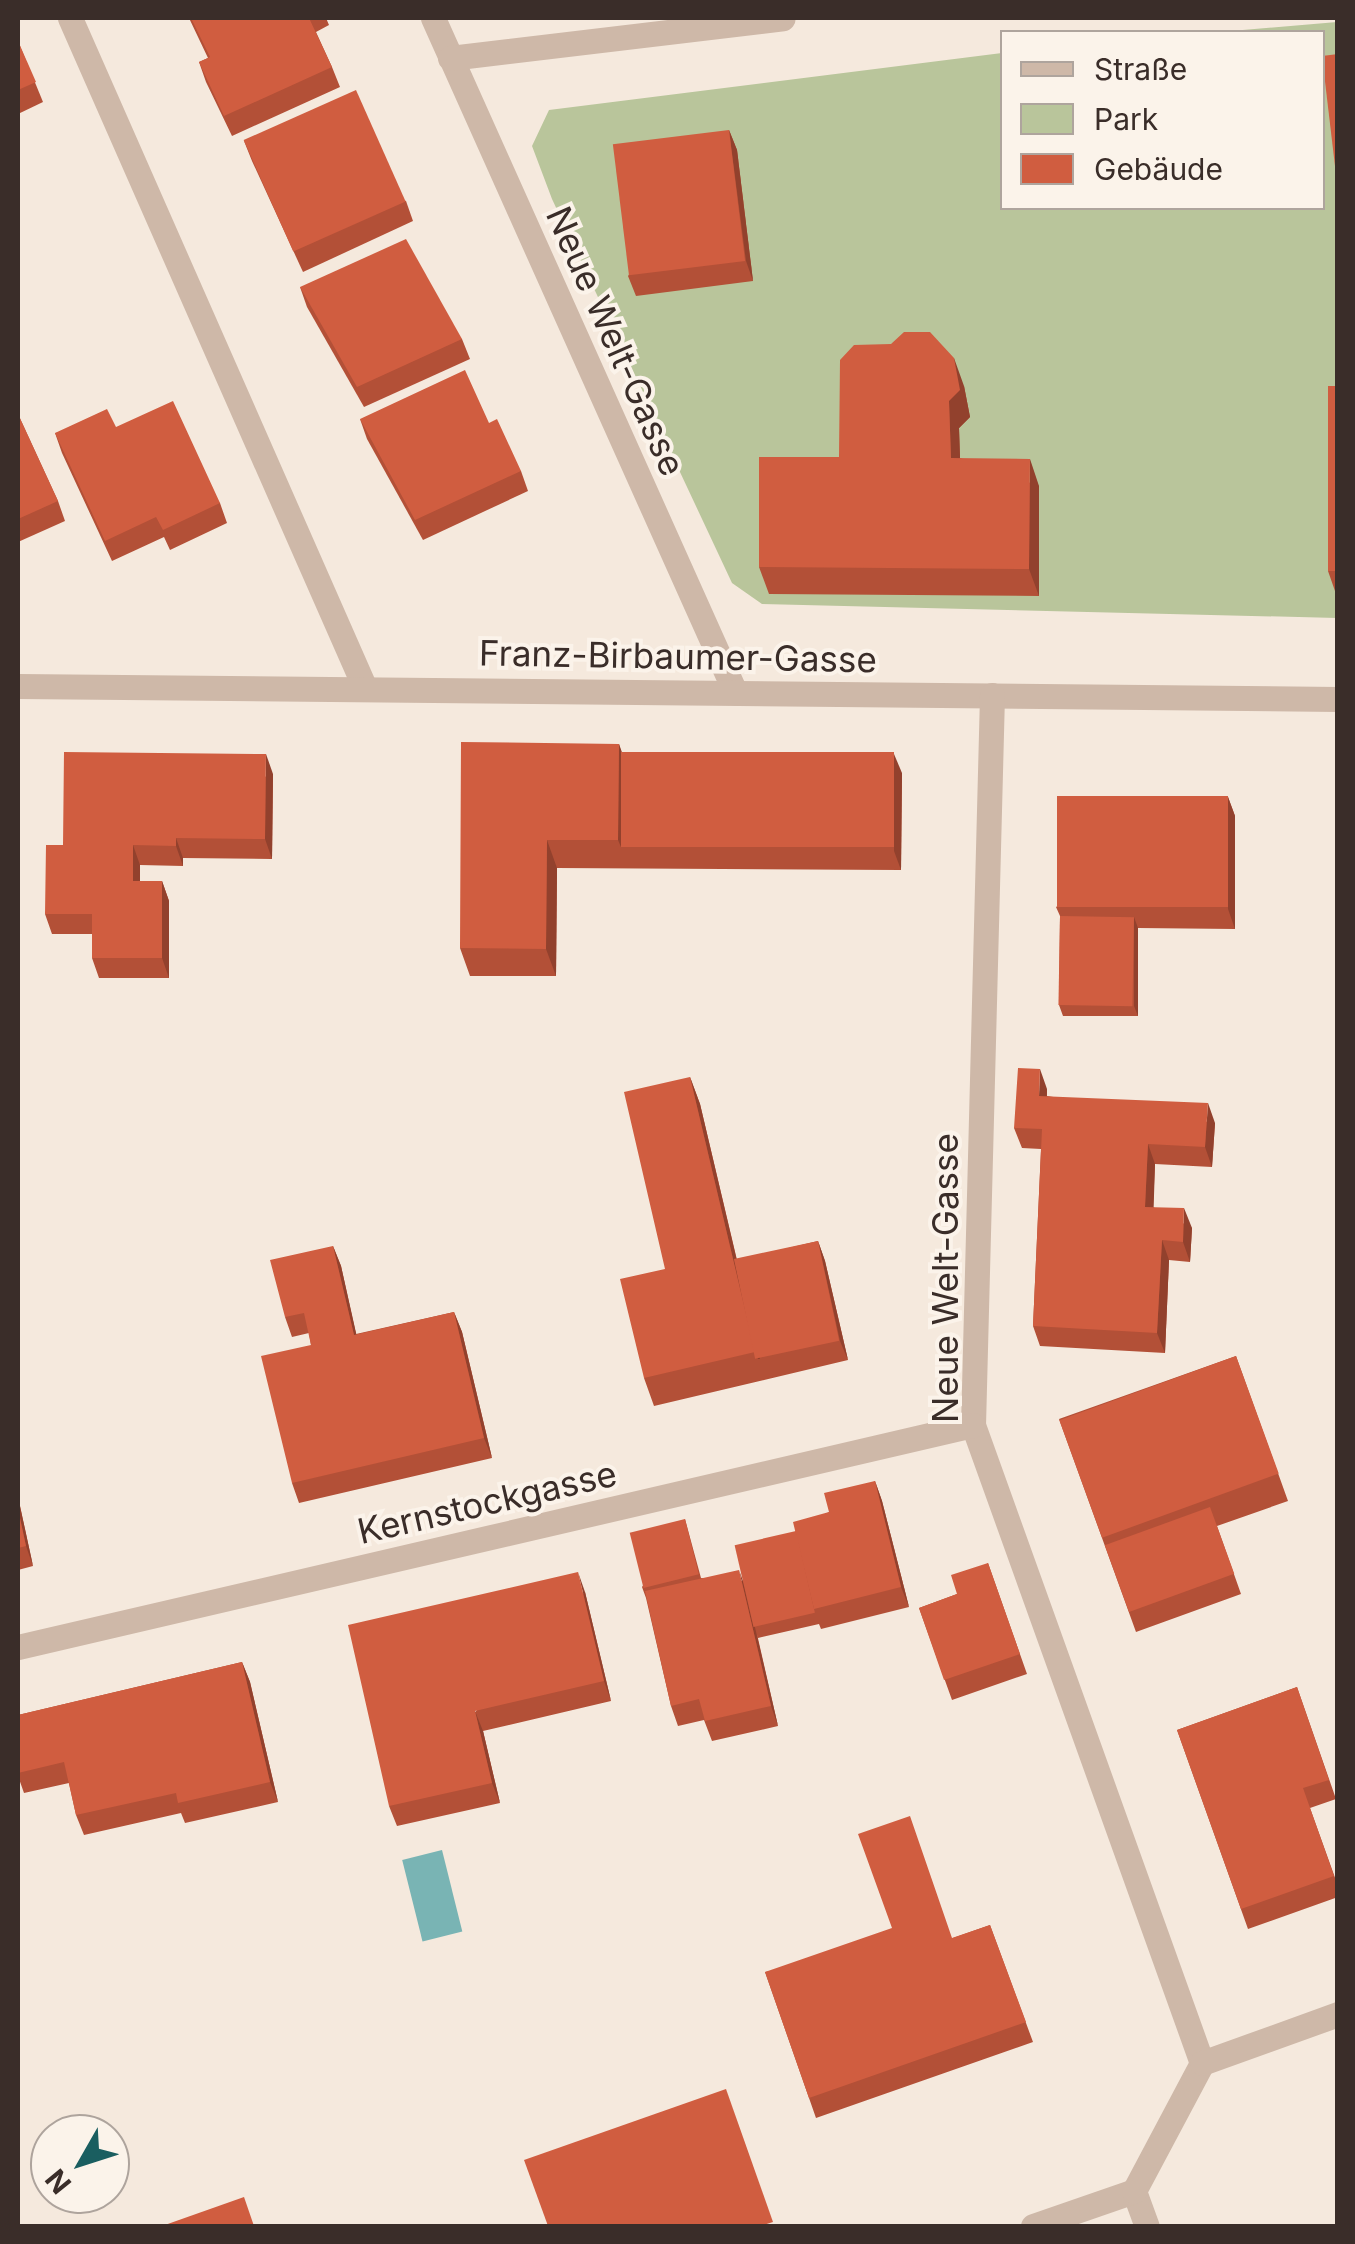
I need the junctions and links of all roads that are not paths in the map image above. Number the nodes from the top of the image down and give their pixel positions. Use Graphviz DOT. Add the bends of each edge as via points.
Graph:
graph roads {
  1 [pos="70,18"];
  2 [pos="433,18"];
  3 [pos="782,18"];
  4 [pos="450,58"];
  5 [pos="18,686"];
  6 [pos="366,688"];
  7 [pos="735,692"];
  8 [pos="992,695"];
  9 [pos="1338,699"];
  10 [pos="973,1424"];
  11 [pos="18,1646"];
  12 [pos="1338,2014"];
  13 [pos="1202,2063"];
  14 [pos="1134,2191"];
  15 [pos="1033,2226"];
  16 [pos="1147,2226"];
  1 -- 6 [label="street"];
  2 -- 4 [label="street, Neue Welt-Gasse"];
  3 -- 4 [label="street"];
  4 -- 7 [label="street, Neue Welt-Gasse"];
  5 -- 6 [label="street, Franz-Birbaumer-Gasse"];
  6 -- 7 [label="street, Franz-Birbaumer-Gasse"];
  7 -- 8 [label="street, Franz-Birbaumer-Gasse"];
  8 -- 9 [label="street, Franz-Birbaumer-Gasse"];
  8 -- 10 [label="street, Neue Welt-Gasse"];
  10 -- 11 [label="street, Kernstockgasse"];
  10 -- 13 [label="street, Neue Welt-Gasse"];
  12 -- 13 [label="street"];
  13 -- 14 [label="street"];
  14 -- 15 [label="street"];
  14 -- 16 [label="street"];
}
